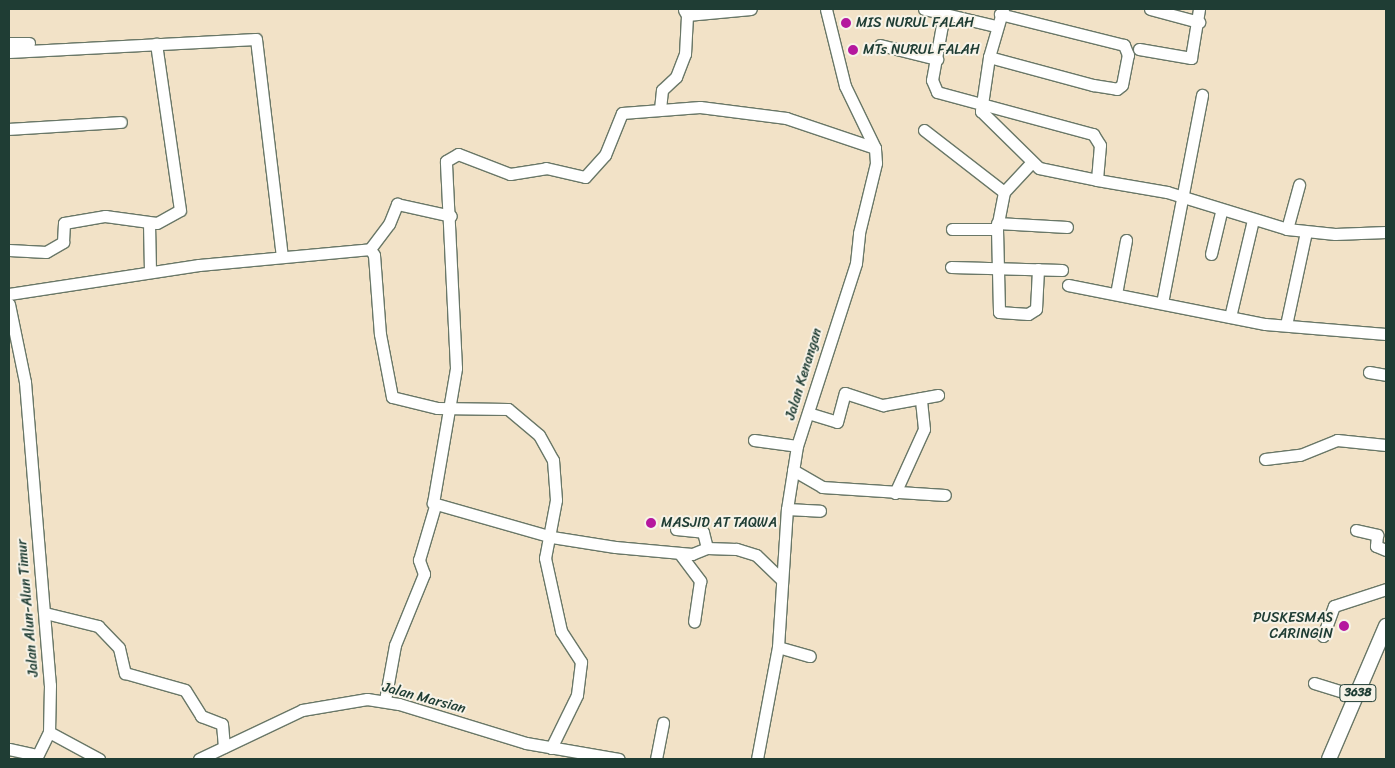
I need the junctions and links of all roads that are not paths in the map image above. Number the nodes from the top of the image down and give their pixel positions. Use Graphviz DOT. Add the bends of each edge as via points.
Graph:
graph roads {
  1 [pos="751,9"];
  2 [pos="826,9"];
  3 [pos="924,9"];
  4 [pos="1150,9"];
  5 [pos="1199,9"];
  6 [pos="685,12"];
  7 [pos="1002,12"];
  8 [pos="944,14"];
  9 [pos="1199,22"];
  10 [pos="996,26"];
  11 [pos="9,43"];
  12 [pos="38,43"];
  13 [pos="156,44"];
  14 [pos="880,45"];
  15 [pos="1139,49"];
  16 [pos="9,52"];
  17 [pos="989,57"];
  18 [pos="937,59"];
  19 [pos="1202,95"];
  20 [pos="981,105"];
  21 [pos="660,109"];
  22 [pos="121,122"];
  23 [pos="9,129"];
  24 [pos="924,130"];
  25 [pos="875,148"];
  26 [pos="1031,163"];
  27 [pos="1097,180"];
  28 [pos="1299,186"];
  29 [pos="1004,192"];
  30 [pos="1183,198"];
  31 [pos="1221,212"];
  32 [pos="451,216"];
  33 [pos="1253,220"];
  34 [pos="149,223"];
  35 [pos="997,226"];
  36 [pos="1067,227"];
  37 [pos="1385,228"];
  38 [pos="952,229"];
  39 [pos="1287,229"];
  40 [pos="1306,232"];
  41 [pos="1126,240"];
  42 [pos="370,249"];
  43 [pos="9,250"];
  44 [pos="1211,254"];
  45 [pos="282,256"];
  46 [pos="950,267"];
  47 [pos="996,267"];
  48 [pos="1038,270"];
  49 [pos="1062,270"];
  50 [pos="150,271"];
  51 [pos="1068,285"];
  52 [pos="9,294"];
  53 [pos="1116,294"];
  54 [pos="1162,303"];
  55 [pos="9,304"];
  56 [pos="1230,317"];
  57 [pos="1286,326"];
  58 [pos="1386,334"];
  59 [pos="1369,372"];
  60 [pos="1386,376"];
  61 [pos="938,395"];
  62 [pos="921,398"];
  63 [pos="450,408"];
  64 [pos="808,412"];
  65 [pos="754,440"];
  66 [pos="1386,445"];
  67 [pos="797,446"];
  68 [pos="1265,459"];
  69 [pos="793,470"];
  70 [pos="895,493"];
  71 [pos="946,495"];
  72 [pos="436,506"];
  73 [pos="787,509"];
  74 [pos="820,511"];
  75 [pos="676,529"];
  76 [pos="1356,530"];
  77 [pos="552,537"];
  78 [pos="707,548"];
  79 [pos="1386,550"];
  80 [pos="680,554"];
  81 [pos="782,580"];
  82 [pos="1386,589"];
  83 [pos="45,613"];
  84 [pos="694,622"];
  85 [pos="1386,626"];
  86 [pos="1323,636"];
  87 [pos="778,647"];
  88 [pos="810,656"];
  89 [pos="1314,683"];
  90 [pos="1356,696"];
  91 [pos="385,700"];
  92 [pos="663,723"];
  93 [pos="49,732"];
  94 [pos="224,747"];
  95 [pos="551,748"];
  96 [pos="9,749"];
  97 [pos="37,757"];
  98 [pos="99,759"];
  99 [pos="199,759"];
  100 [pos="619,759"];
  101 [pos="656,759"];
  102 [pos="758,759"];
  103 [pos="1329,759"];
  1 -- 6 [label="street"];
  2 -- 25 [label="street, Jalan Kenangan" via="845,86"];
  3 -- 8 [label="street"];
  4 -- 9 [label="street"];
  5 -- 9 [label="street"];
  6 -- 21 [label="street" via="685,54 676,77 662,90"];
  7 -- 10 [label="street"];
  7 -- 17 [label="street" via="1124,45 1128,55 1122,86 1117,89 1093,85"];
  8 -- 10 [label="street"];
  8 -- 18 [label="street"];
  9 -- 15 [label="street" via="1191,58"];
  10 -- 17 [label="street"];
  11 -- 12 [label="street"];
  13 -- 16 [label="street"];
  13 -- 34 [label="street" via="181,207 159,222"];
  13 -- 45 [label="street" via="256,39"];
  14 -- 18 [label="street"];
  17 -- 20 [label="street"];
  18 -- 20 [label="street" via="932,80 937,92"];
  19 -- 30 [label="street"];
  20 -- 26 [label="street" via="981,111"];
  20 -- 27 [label="street" via="1093,134 1100,145"];
  21 -- 25 [label="street" via="700,107 786,118"];
  21 -- 32 [label="street" via="622,113 605,155 585,177 546,168 510,174 458,154 448,157"];
  22 -- 23 [label="street"];
  24 -- 29 [label="street"];
  25 -- 64 [label="street, Jalan Kenangan" via="876,163 856,263"];
  26 -- 27 [label="street" via="1046,171"];
  26 -- 29 [label="street"];
  27 -- 30 [label="street"];
  28 -- 39 [label="street"];
  29 -- 35 [label="street"];
  30 -- 31 [label="street"];
  30 -- 54 [label="street"];
  31 -- 33 [label="street"];
  31 -- 44 [label="street"];
  32 -- 42 [label="street" via="397,204 389,224"];
  32 -- 63 [label="street" via="456,349"];
  33 -- 39 [label="street"];
  33 -- 56 [label="street"];
  34 -- 43 [label="street" via="126,217 90,217 63,224 63,242 46,252"];
  34 -- 50 [label="street"];
  35 -- 36 [label="street"];
  35 -- 38 [label="street"];
  35 -- 47 [label="street"];
  37 -- 40 [label="street"];
  39 -- 40 [label="street"];
  40 -- 57 [label="street"];
  41 -- 53 [label="street"];
  42 -- 45 [label="street"];
  42 -- 63 [label="street" via="374,255 390,394 408,404"];
  45 -- 50 [label="street"];
  46 -- 47 [label="street"];
  47 -- 48 [label="street"];
  47 -- 48 [label="street" via="996,308 1004,314 1036,309"];
  48 -- 49 [label="street"];
  50 -- 52 [label="street"];
  51 -- 53 [label="street"];
  53 -- 54 [label="street"];
  54 -- 56 [label="street"];
  55 -- 83 [label="street, Jalan Alun-Alun Timur" via="25,382"];
  56 -- 57 [label="street"];
  57 -- 58 [label="street"];
  59 -- 60 [label="street"];
  61 -- 62 [label="street"];
  62 -- 64 [label="street" via="883,405 845,393 837,422"];
  62 -- 70 [label="street" via="924,429"];
  63 -- 72 [label="street" via="431,497"];
  63 -- 77 [label="street" via="508,409 539,435 554,460 557,479"];
  64 -- 67 [label="street, Jalan Kenangan"];
  65 -- 67 [label="street"];
  66 -- 68 [label="street" via="1337,440 1300,455"];
  67 -- 69 [label="street, Jalan Kenangan"];
  69 -- 70 [label="street" via="822,487"];
  69 -- 73 [label="street, Jalan Kenangan"];
  70 -- 71 [label="street"];
  72 -- 77 [label="street"];
  72 -- 91 [label="street" via="419,560 424,574 395,645"];
  73 -- 74 [label="street"];
  73 -- 81 [label="street, Jalan Kenangan"];
  75 -- 78 [label="street" via="703,532"];
  76 -- 79 [label="street" via="1377,535 1376,546"];
  77 -- 80 [label="street"];
  77 -- 95 [label="street" via="545,558 561,631 582,662 577,695"];
  78 -- 80 [label="street"];
  78 -- 81 [label="street" via="756,555"];
  80 -- 84 [label="street" via="700,580"];
  81 -- 87 [label="street, Jalan Kenangan"];
  82 -- 86 [label="street" via="1334,606"];
  83 -- 93 [label="street, Jalan Alun-Alun Timur"];
  83 -- 94 [label="street" via="98,626 119,648 125,673 185,690 201,716 222,724"];
  85 -- 90 [label="main road, 3638"];
  87 -- 88 [label="street"];
  87 -- 102 [label="street, Jalan Kenangan"];
  89 -- 90 [label="street"];
  90 -- 103 [label="main road, 3638"];
  91 -- 94 [label="street, Jalan Marsian" via="332,702 302,710"];
  91 -- 95 [label="street, Jalan Marsian"];
  92 -- 101 [label="street"];
  93 -- 97 [label="street"];
  93 -- 98 [label="street"];
  94 -- 99 [label="street, Jalan Marsian"];
  95 -- 100 [label="street, Jalan Marsian"];
  96 -- 97 [label="street"];
}
